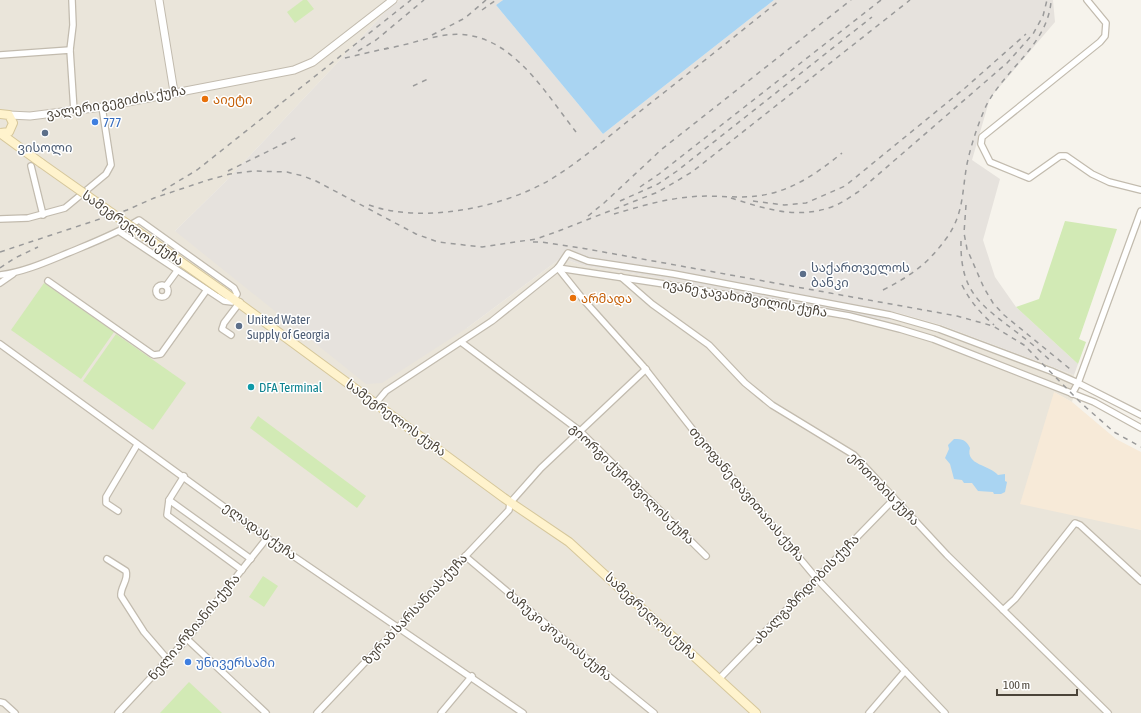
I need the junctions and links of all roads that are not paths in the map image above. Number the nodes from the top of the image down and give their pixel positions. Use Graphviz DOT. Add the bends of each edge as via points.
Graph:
graph roads {
  1 [pos="72,0"];
  2 [pos="159,0"];
  3 [pos="393,0"];
  4 [pos="1087,0"];
  5 [pos="70,50"];
  6 [pos="0,55"];
  7 [pos="174,92"];
  8 [pos="102,107"];
  9 [pos="74,111"];
  10 [pos="4,115"];
  11 [pos="30,116"];
  12 [pos="12,126"];
  13 [pos="0,133"];
  14 [pos="16,146"];
  15 [pos="31,166"];
  16 [pos="1141,190"];
  17 [pos="1141,211"];
  18 [pos="43,215"];
  19 [pos="0,219"];
  20 [pos="120,232"];
  21 [pos="558,268"];
  22 [pos="177,271"];
  23 [pos="14,273"];
  24 [pos="0,275"];
  25 [pos="621,276"];
  26 [pos="48,282"];
  27 [pos="0,283"];
  28 [pos="166,286"];
  29 [pos="206,291"];
  30 [pos="238,300"];
  31 [pos="231,336"];
  32 [pos="461,342"];
  33 [pos="0,344"];
  34 [pos="646,369"];
  35 [pos="1078,383"];
  36 [pos="1072,394"];
  37 [pos="375,404"];
  38 [pos="1141,415"];
  39 [pos="1141,428"];
  40 [pos="580,431"];
  41 [pos="137,445"];
  42 [pos="184,476"];
  43 [pos="894,499"];
  44 [pos="169,500"];
  45 [pos="510,503"];
  46 [pos="118,511"];
  47 [pos="267,538"];
  48 [pos="465,556"];
  49 [pos="706,556"];
  50 [pos="107,559"];
  51 [pos="251,559"];
  52 [pos="242,570"];
  53 [pos="817,578"];
  54 [pos="1141,581"];
  55 [pos="1003,610"];
  56 [pos="399,627"];
  57 [pos="187,639"];
  58 [pos="168,661"];
  59 [pos="905,671"];
  60 [pos="472,676"];
  61 [pos="719,679"];
  62 [pos="0,702"];
  63 [pos="15,713"];
  64 [pos="118,713"];
  65 [pos="266,713"];
  66 [pos="316,713"];
  67 [pos="441,713"];
  68 [pos="524,713"];
  69 [pos="654,713"];
  70 [pos="756,713"];
  71 [pos="869,713"];
  72 [pos="944,713"];
  73 [pos="1108,713"];
  1 -- 5 [label="street"];
  2 -- 7 [label="street"];
  3 -- 7 [label="street, ვალერი გეგიძის ქუჩა" via="304,67"];
  4 -- 16 [label="street" via="1106,23 1105,36 982,138 981,144 990,162 1029,178 1060,156 1066,156 1109,182"];
  5 -- 6 [label="street"];
  5 -- 9 [label="street"];
  7 -- 8 [label="street, ვალერი გეგიძის ქუჩა"];
  8 -- 9 [label="street, ვალერი გეგიძის ქუჩა"];
  8 -- 18 [label="street" via="111,165 109,170 70,206"];
  9 -- 11 [label="street, ვალერი გეგიძის ქუჩა"];
  10 -- 11 [label="street, ვალერი გეგიძის ქუჩა"];
  10 -- 12 [label="main road"];
  11 -- 12 [label="street, ვალერი გეგიძის ქუჩა"];
  12 -- 13 [label="main road" via="6,133"];
  12 -- 14 [label="main road"];
  13 -- 14 [label="main road, სამეგრელოს ქუჩა"];
  14 -- 30 [label="main road, სამეგრელოს ქუჩა, bridge"];
  15 -- 18 [label="street"];
  17 -- 35 [label="street"];
  18 -- 19 [label="street"];
  20 -- 22 [label="street"];
  20 -- 23 [label="street"];
  20 -- 30 [label="street" via="141,221 234,288"];
  21 -- 25 [label="street, ივანე ჯავახიშვილის ქუჩა"];
  21 -- 32 [label="street"];
  21 -- 34 [label="street, თეოფანე დავითაიას ქუჩა"];
  21 -- 35 [label="street" via="568,253 588,261 890,315 939,329"];
  22 -- 28 [label="street"];
  22 -- 29 [label="street"];
  23 -- 24 [label="street"];
  23 -- 27 [label="street"];
  25 -- 36 [label="street, ივანე ჯავახიშვილის ქუჩა" via="849,316 892,327 933,340"];
  25 -- 43 [label="street, ერთობის ქუჩა" via="652,304 709,344 745,383 772,405 854,456"];
  26 -- 29 [label="street" via="157,356"];
  29 -- 30 [label="street" via="227,302"];
  30 -- 31 [label="street" via="222,329"];
  30 -- 37 [label="main road, სამეგრელოს ქუჩა"];
  32 -- 37 [label="street" via="386,391"];
  32 -- 40 [label="street, გიორგი ქუჩიშვილის ქუჩა"];
  33 -- 41 [label="street, ელადას ქუჩა"];
  34 -- 40 [label="street, ზურაბ სარსანიას ქუჩა"];
  34 -- 53 [label="street, თეოფანე დავითაიას ქუჩა" via="700,439"];
  35 -- 36 [label="street"];
  35 -- 38 [label="street"];
  36 -- 39 [label="street, ივანე ჯავახიშვილის ქუჩა"];
  37 -- 45 [label="main road, სამეგრელოს ქუჩა"];
  40 -- 45 [label="street, ზურაბ სარსანიას ქუჩა" via="541,468"];
  40 -- 49 [label="street, გიორგი ქუჩიშვილის ქუჩა"];
  41 -- 42 [label="street, ელადას ქუჩა"];
  41 -- 46 [label="street" via="106,497 106,503"];
  42 -- 44 [label="street"];
  42 -- 47 [label="street, ელადას ქუჩა"];
  43 -- 53 [label="street, ახალგაზრდობის ქუჩა"];
  43 -- 55 [label="street, ერთობის ქუჩა"];
  44 -- 51 [label="street"];
  44 -- 52 [label="street" via="167,514 171,519"];
  45 -- 48 [label="street, ზურაბ სარსანიას ქუჩა" via="509,510"];
  45 -- 61 [label="main road, სამეგრელოს ქუჩა" via="569,542"];
  47 -- 51 [label="street, ნელი არზიანის ქუჩა"];
  47 -- 56 [label="street, ელადას ქუჩა"];
  48 -- 56 [label="street, ზურაბ სარსანიას ქუჩა"];
  48 -- 69 [label="street, ბაჩუკი კოკაიას ქუჩა"];
  50 -- 58 [label="street" via="126,571 127,578 121,591 122,596 144,632"];
  51 -- 52 [label="street, ნელი არზიანის ქუჩა"];
  52 -- 57 [label="street, ნელი არზიანის ქუჩა"];
  53 -- 59 [label="street, თეოფანე დავითაიას ქუჩა"];
  53 -- 61 [label="street, ახალგაზრდობის ქუჩა"];
  54 -- 55 [label="street" via="1075,523 1015,599"];
  55 -- 73 [label="street, ერთობის ქუჩა"];
  56 -- 60 [label="street, ელადას ქუჩა"];
  56 -- 66 [label="street, ზურაბ სარსანიას ქუჩა"];
  57 -- 58 [label="street, ნელი არზიანის ქუჩა"];
  57 -- 65 [label="street"];
  58 -- 64 [label="street, ნელი არზიანის ქუჩა"];
  59 -- 71 [label="street"];
  59 -- 72 [label="street, თეოფანე დავითაიას ქუჩა"];
  60 -- 67 [label="street"];
  60 -- 68 [label="street, ელადას ქუჩა"];
  61 -- 70 [label="main road, სამეგრელოს ქუჩა"];
  62 -- 63 [label="street"];
}
